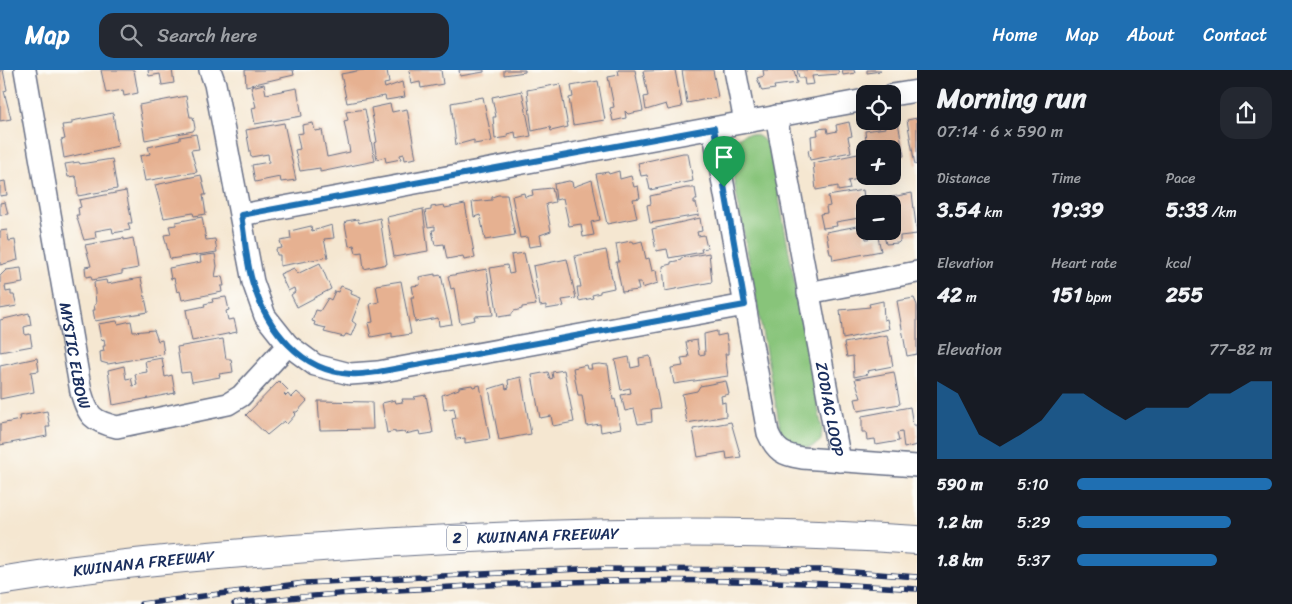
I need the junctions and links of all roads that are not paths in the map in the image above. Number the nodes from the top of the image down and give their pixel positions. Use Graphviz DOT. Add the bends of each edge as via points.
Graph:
graph roads {
  1 [pos="25,70"];
  2 [pos="210,70"];
  3 [pos="735,70"];
  4 [pos="917,90"];
  5 [pos="901,93"];
  6 [pos="856,102"];
  7 [pos="776,116"];
  8 [pos="745,122"];
  9 [pos="714,128"];
  10 [pos="241,215"];
  11 [pos="917,272"];
  12 [pos="808,293"];
  13 [pos="745,305"];
  14 [pos="288,345"];
  15 [pos="840,461"];
  16 [pos="917,466"];
  17 [pos="917,540"];
  18 [pos="0,582"];
  1 -- 14 [label="street, MYSTIC ELBOW" via="87,412 100,423 117,427 228,404 241,396"];
  2 -- 10 [label="street"];
  3 -- 8 [label="street"];
  4 -- 5 [label="street"];
  6 -- 7 [label="street"];
  7 -- 8 [label="street"];
  7 -- 12 [label="street, ZODIAC LOOP"];
  8 -- 9 [label="street"];
  9 -- 10 [label="street"];
  9 -- 13 [label="street, ZODIAC LOOP"];
  10 -- 14 [label="street" via="252,282 265,316"];
  11 -- 12 [label="street"];
  12 -- 15 [label="street, ZODIAC LOOP"];
  13 -- 14 [label="street" via="378,372 350,374 315,365"];
  13 -- 15 [label="street, ZODIAC LOOP" via="768,433 774,445 784,455"];
  15 -- 16 [label="street"];
  17 -- 18 [label="highway, KWINANA FREEWAY / 2" via="669,532 442,539 180,557"];
}
